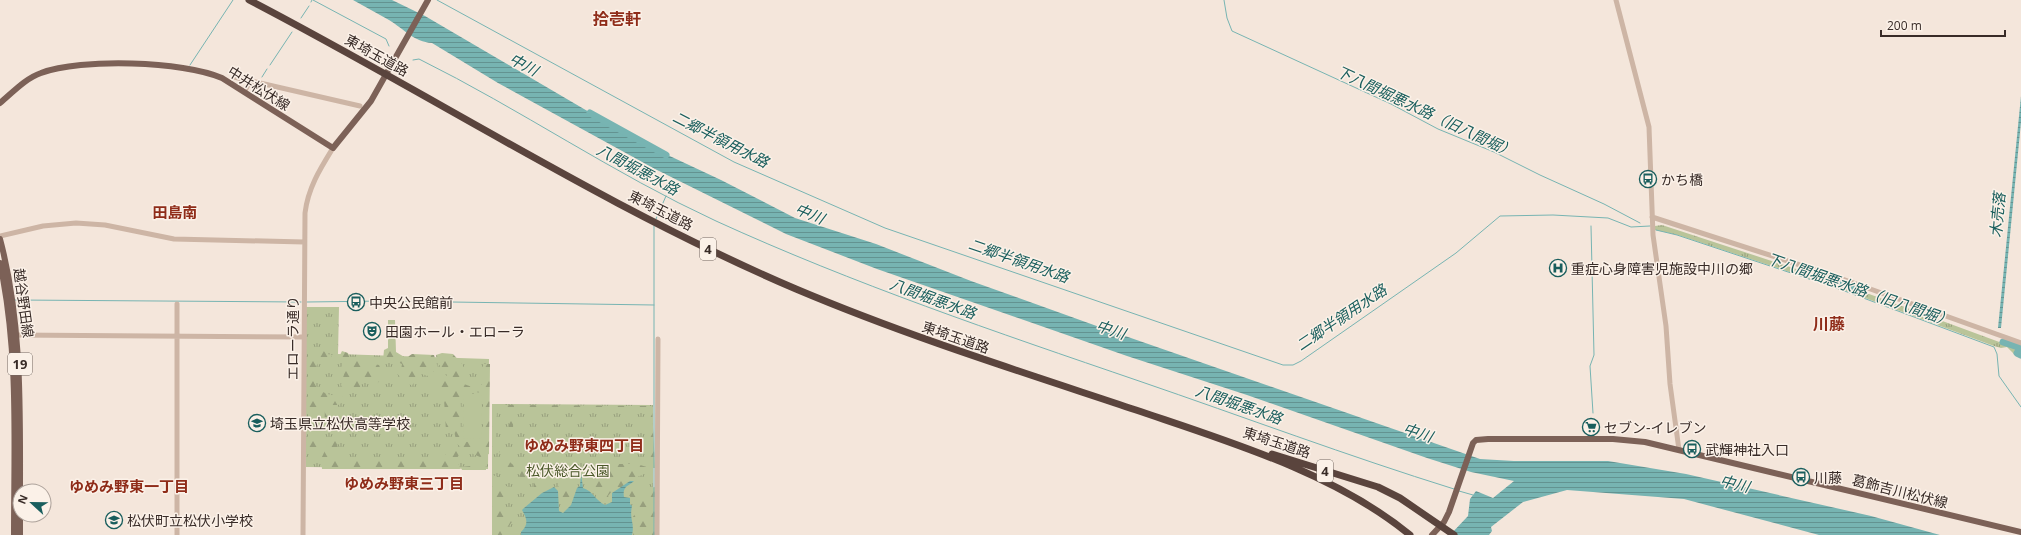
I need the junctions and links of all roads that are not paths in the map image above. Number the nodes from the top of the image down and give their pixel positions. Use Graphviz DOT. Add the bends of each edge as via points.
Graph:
graph roads {
  1 [pos="249,0"];
  2 [pos="428,0"];
  3 [pos="1616,0"];
  4 [pos="387,76"];
  5 [pos="234,77"];
  6 [pos="251,80"];
  7 [pos="244,92"];
  8 [pos="0,103"];
  9 [pos="360,106"];
  10 [pos="333,148"];
  11 [pos="1652,219"];
  12 [pos="0,237"];
  13 [pos="304,242"];
  14 [pos="0,263"];
  15 [pos="177,304"];
  16 [pos="14,335"];
  17 [pos="177,337"];
  18 [pos="304,337"];
  19 [pos="658,339"];
  20 [pos="2021,343"];
  21 [pos="1197,431"];
  22 [pos="1678,450"];
  23 [pos="20,483"];
  24 [pos="20,523"];
  25 [pos="1443,527"];
  26 [pos="2021,532"];
  27 [pos="14,535"];
  28 [pos="20,535"];
  29 [pos="177,535"];
  30 [pos="303,535"];
  31 [pos="658,535"];
  32 [pos="1410,535"];
  33 [pos="1432,535"];
  34 [pos="1454,535"];
  1 -- 4 [label="highway, 東埼玉道路 / 4"];
  2 -- 4 [label="main road"];
  3 -- 11 [label="street" via="1649,127"];
  4 -- 10 [label="main road" via="366,108"];
  4 -- 21 [label="highway, 東埼玉道路 / 4" via="654,222 796,289 928,341"];
  5 -- 6 [label="street"];
  6 -- 7 [label="street"];
  6 -- 9 [label="street"];
  7 -- 8 [label="main road, 中井松伏線" via="222,78 207,73 142,64 111,64 42,73"];
  7 -- 10 [label="main road, 中井松伏線"];
  10 -- 13 [label="street, エローラ通り" via="314,179 306,203"];
  11 -- 20 [label="street" via="1834,276"];
  11 -- 22 [label="street"];
  12 -- 13 [label="street" via="43,226 76,223 105,225 174,239"];
  12 -- 16 [label="main road, 越谷野田線 / 19" via="9,278"];
  13 -- 18 [label="street, エローラ通り"];
  14 -- 16 [label="main road, 越谷野田線 / 19"];
  15 -- 17 [label="street"];
  16 -- 17 [label="street"];
  16 -- 23 [label="main road, 越谷野田線 / 19" via="20,376"];
  16 -- 27 [label="main road, 越谷野田線 / 19"];
  17 -- 18 [label="street"];
  17 -- 29 [label="street"];
  18 -- 30 [label="street, エローラ通り"];
  19 -- 31 [label="street"];
  21 -- 25 [label="highway, 東埼玉道路 / 4" via="1378,487 1400,498"];
  21 -- 32 [label="highway, 東埼玉道路 / 4" via="1322,480 1367,505"];
  22 -- 25 [label="main road, 葛飾吉川松伏線" via="1645,442 1613,439 1476,440 1471,447"];
  22 -- 26 [label="main road, 葛飾吉川松伏線"];
  24 -- 28 [label="main road"];
  25 -- 33 [label="main road, 葛飾吉川松伏線"];
  25 -- 34 [label="highway, 東埼玉道路 / 4"];
}
